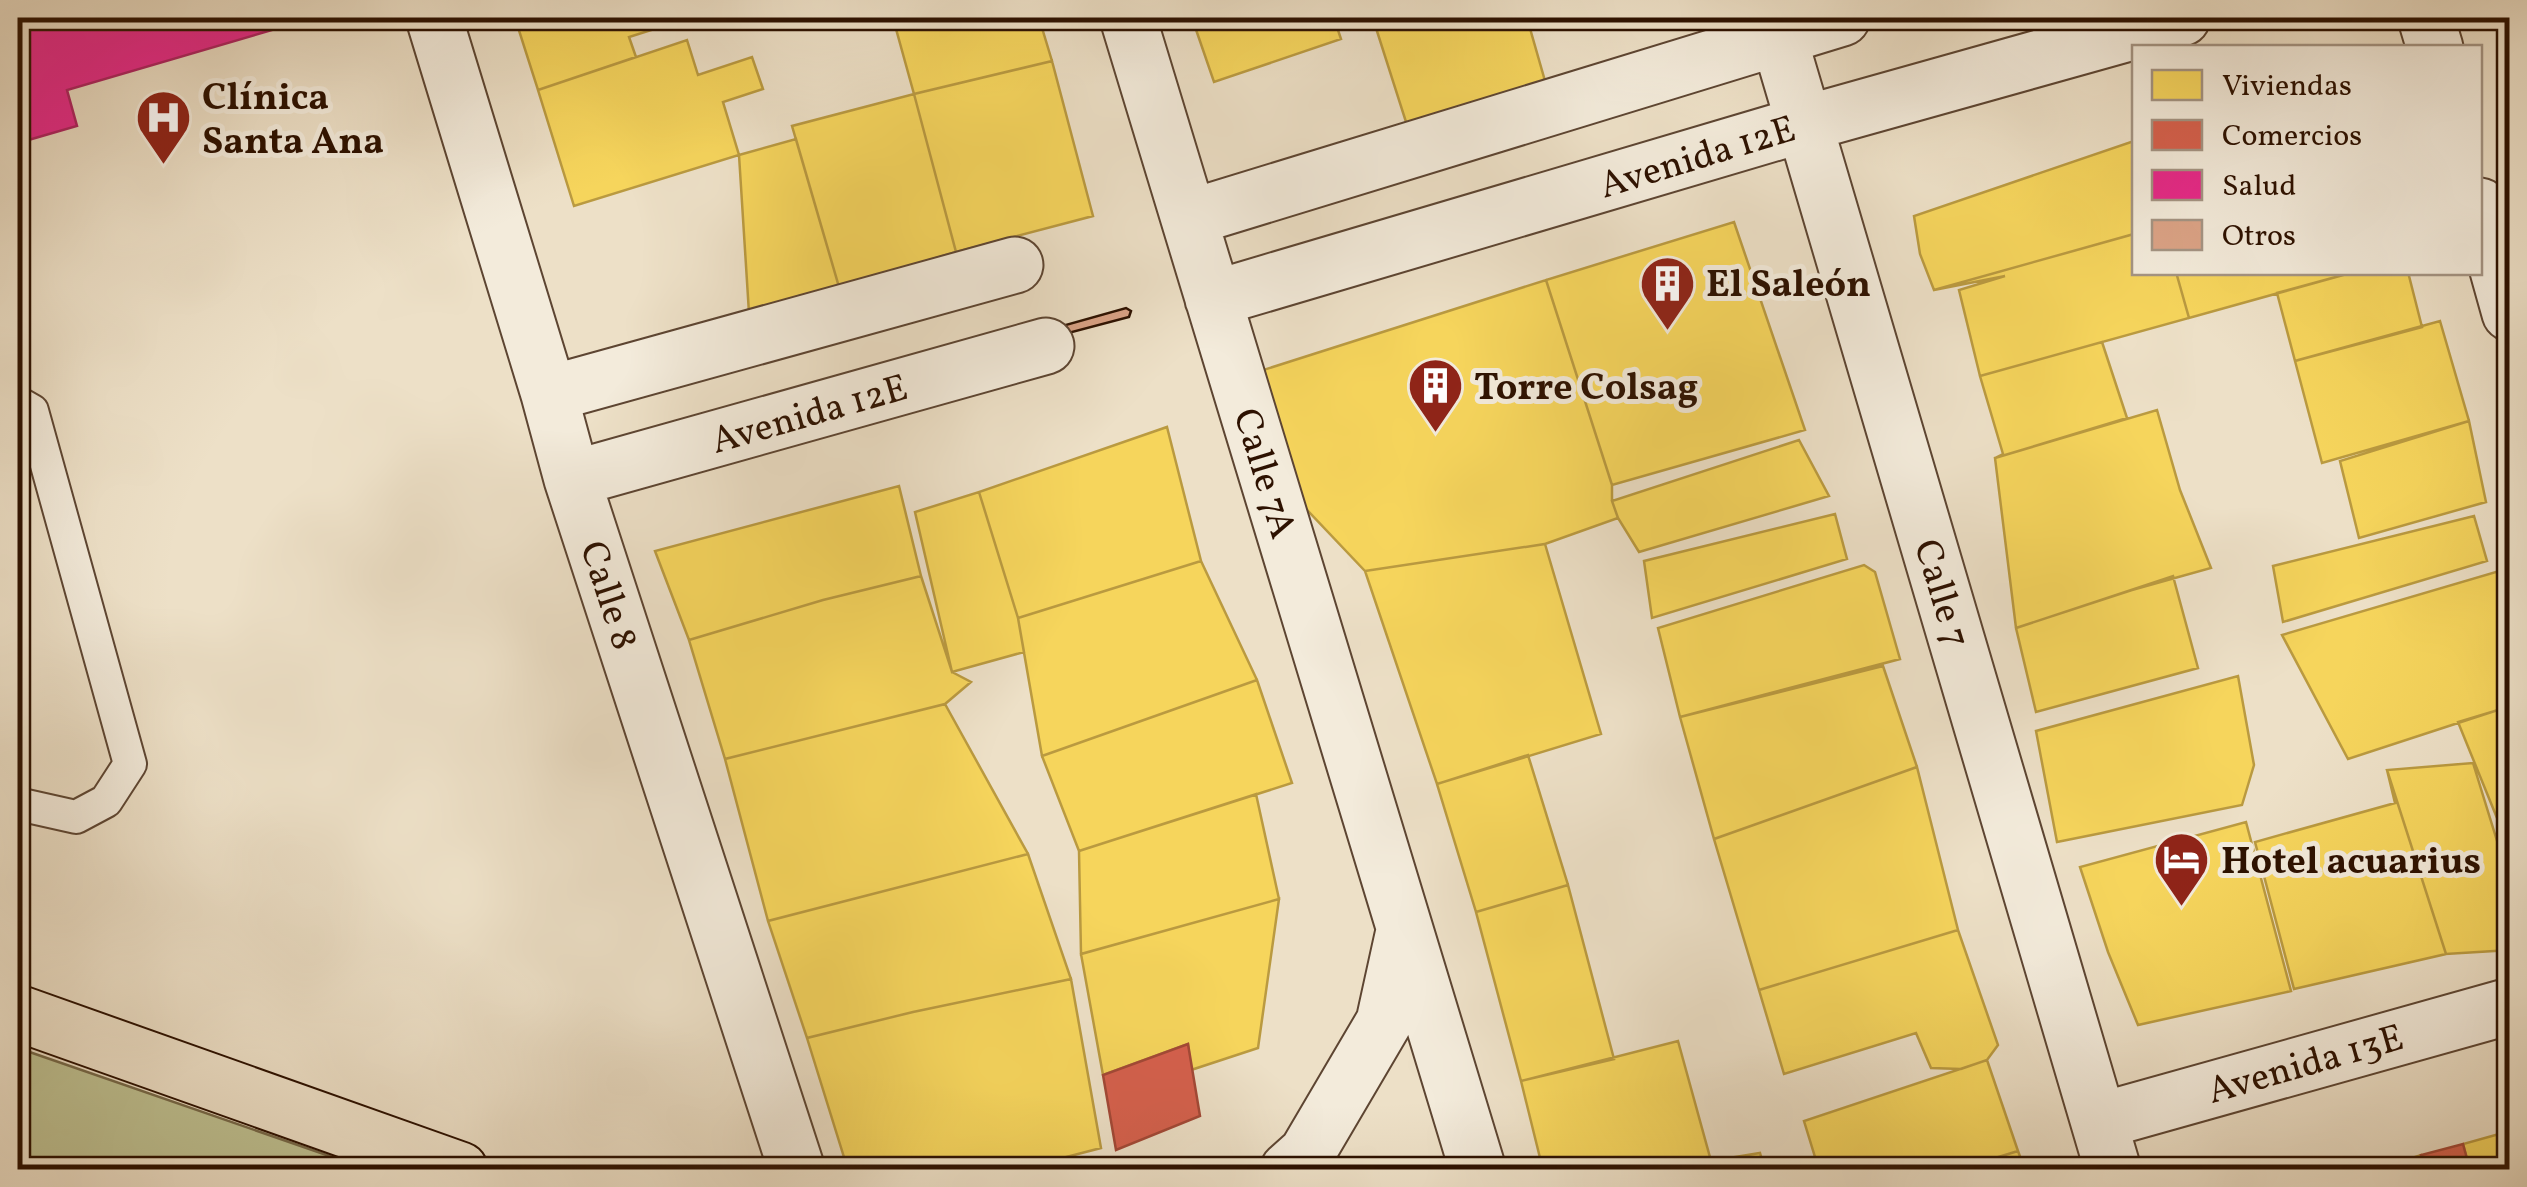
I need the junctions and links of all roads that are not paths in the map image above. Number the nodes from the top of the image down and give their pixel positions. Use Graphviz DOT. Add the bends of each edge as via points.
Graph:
graph roads {
  1 [pos="434,18"];
  2 [pos="1128,18"];
  3 [pos="1842,18"];
  4 [pos="2182,18"];
  5 [pos="2426,18"];
  6 [pos="1776,27"];
  7 [pos="2434,45"];
  8 [pos="1804,124"];
  9 [pos="2482,213"];
  10 [pos="1189,218"];
  11 [pos="1015,266"];
  12 [pos="1213,299"];
  13 [pos="2510,312"];
  14 [pos="1046,346"];
  15 [pos="549,394"];
  16 [pos="18,403"];
  17 [pos="572,479"];
  18 [pos="18,804"];
  19 [pos="1404,928"];
  20 [pos="2510,1006"];
  21 [pos="18,1013"];
  22 [pos="2106,1145"];
  23 [pos="460,1170"];
  24 [pos="797,1170"];
  25 [pos="1288,1170"];
  26 [pos="1478,1170"];
  1 -- 15 [label="street, Calle 8"];
  2 -- 10 [label="street, Calle 7A"];
  3 -- 6 [label="street"];
  4 -- 8 [label="street, Avenida 12E"];
  5 -- 7 [label="street"];
  6 -- 8 [label="street, Calle 7"];
  6 -- 10 [label="street"];
  8 -- 12 [label="street, Avenida 12E"];
  8 -- 22 [label="street, Calle 7"];
  9 -- 13 [label="street"];
  10 -- 12 [label="street, Calle 7A"];
  11 -- 15 [label="street"];
  12 -- 19 [label="street, Calle 7A"];
  14 -- 17 [label="street, Avenida 12E"];
  15 -- 17 [label="street, Calle 8"];
  16 -- 18 [label="lane" via="32,411 130,764 106,801 76,817"];
  17 -- 24 [label="street, Calle 8"];
  19 -- 25 [label="street, Calle 7A" via="1384,1022 1307,1152"];
  19 -- 26 [label="street, Calle 7A"];
  20 -- 22 [label="street, Avenida 13E"];
  21 -- 23 [label="main road"];
}
